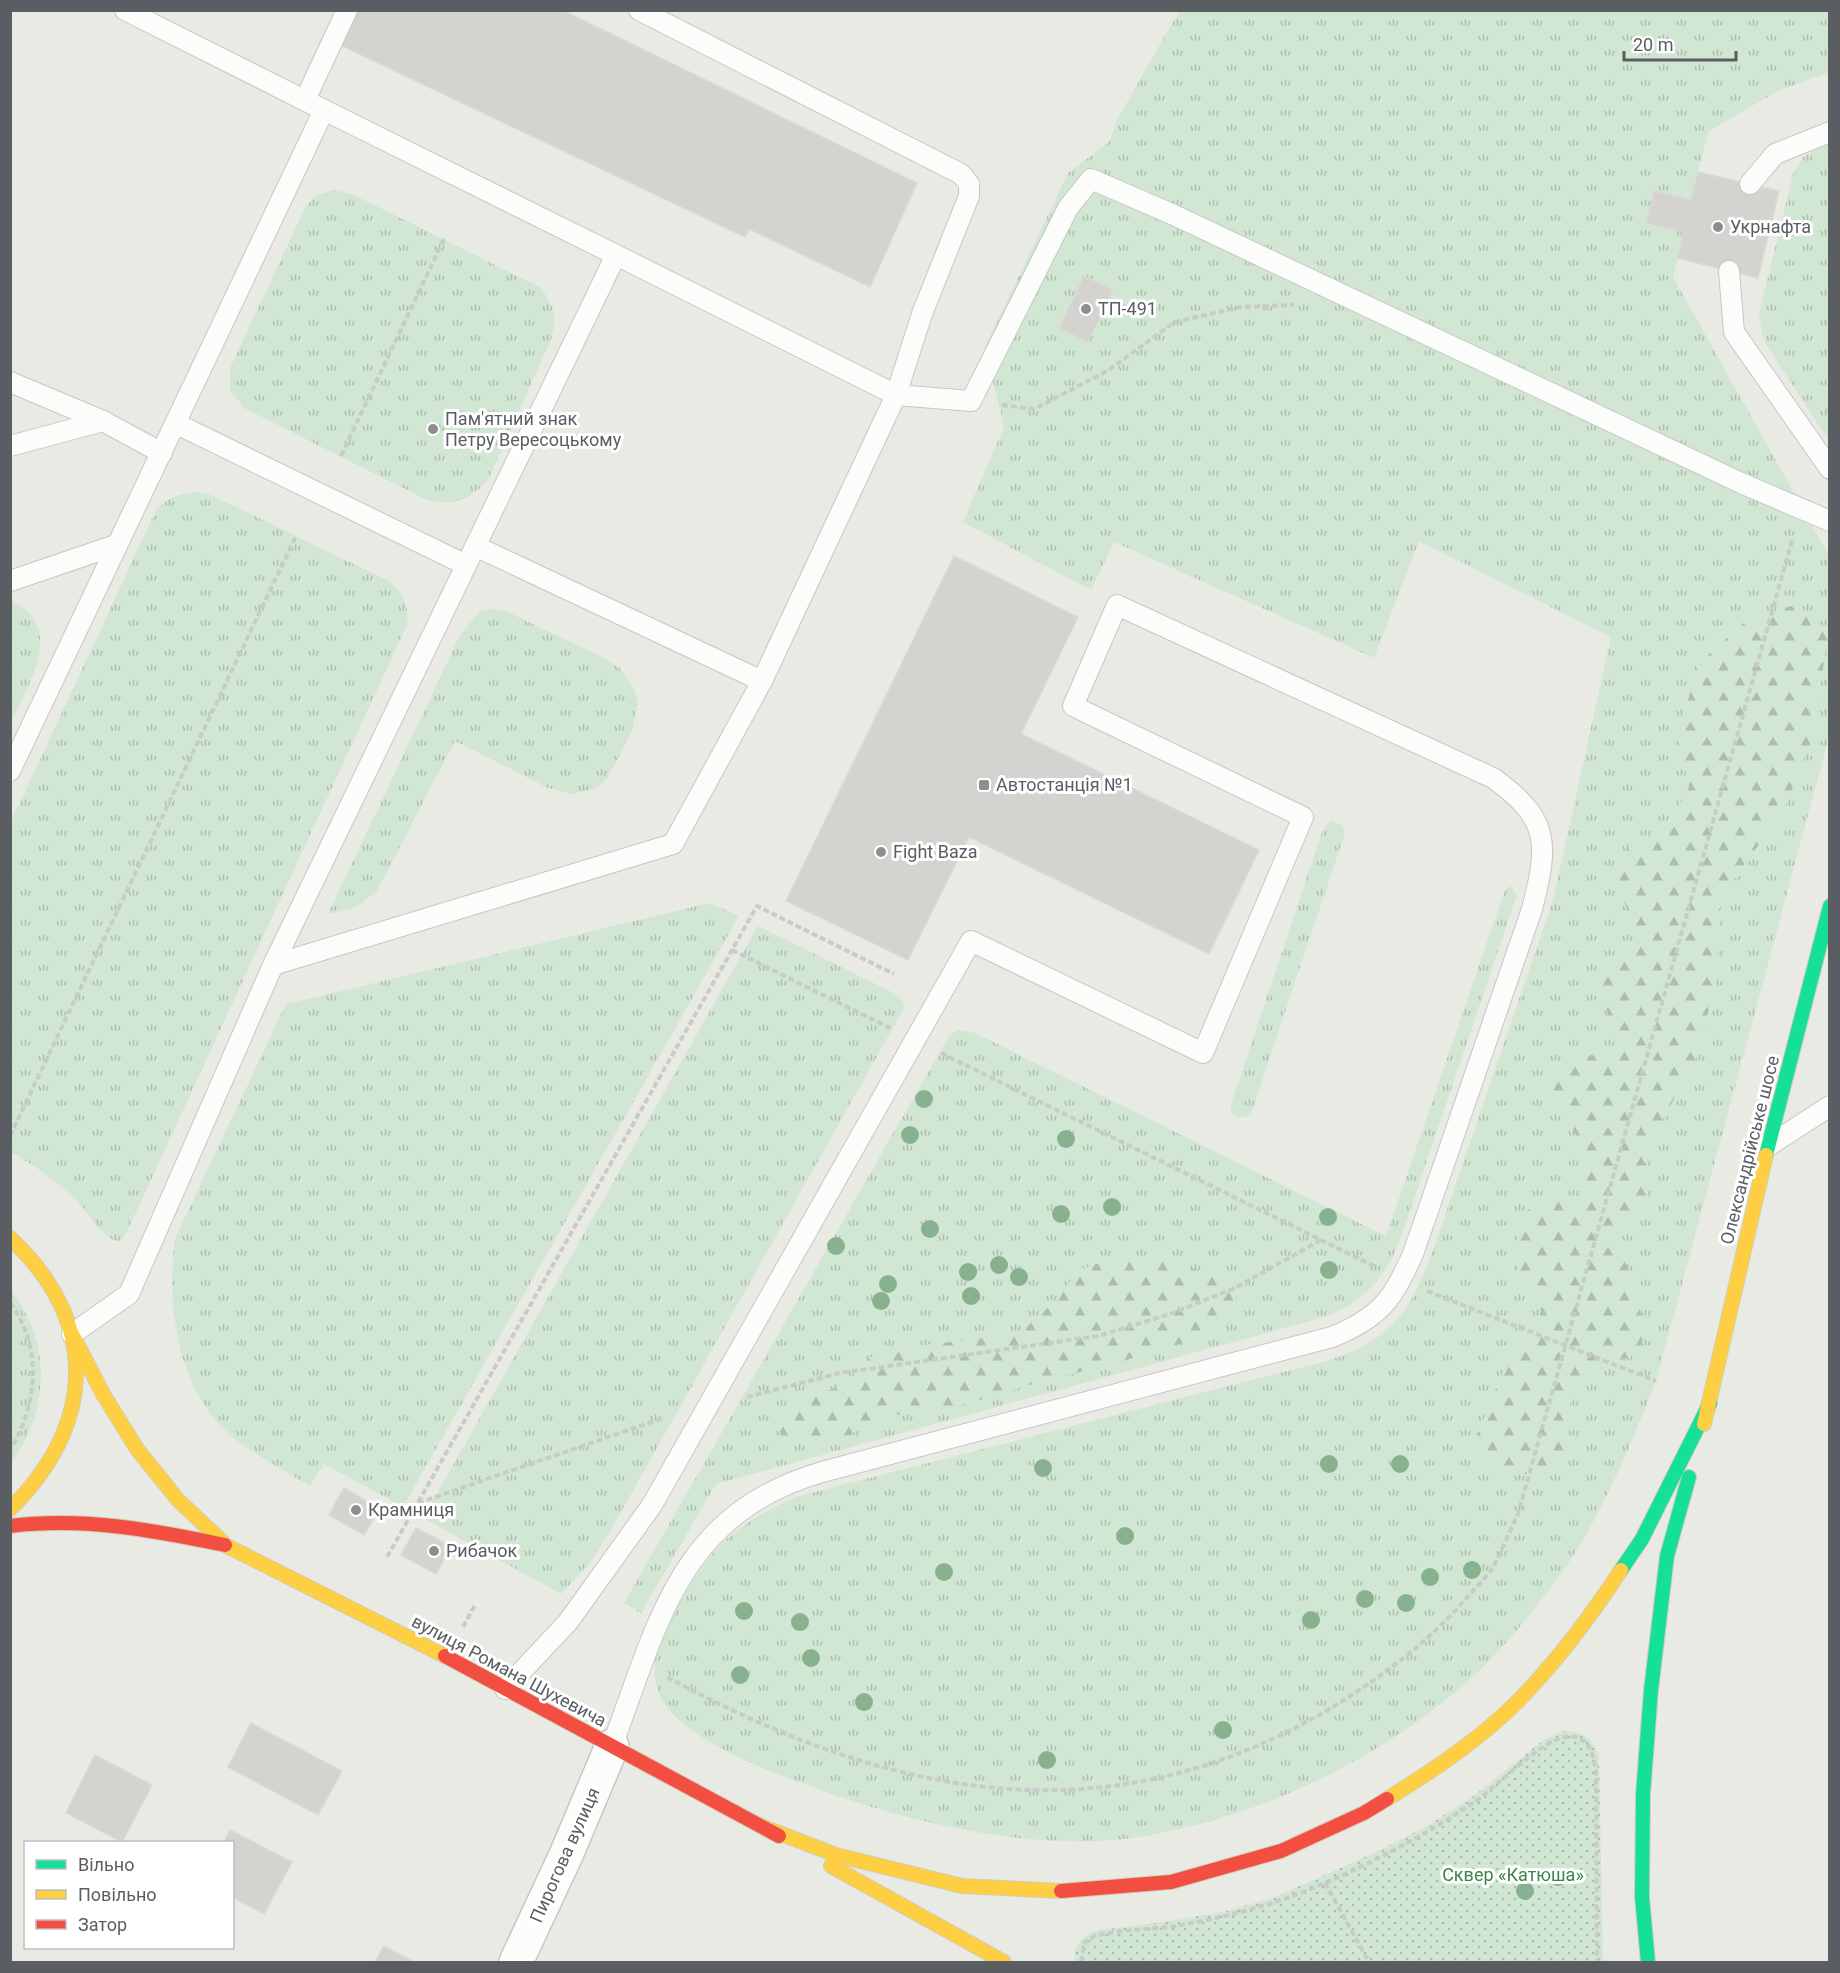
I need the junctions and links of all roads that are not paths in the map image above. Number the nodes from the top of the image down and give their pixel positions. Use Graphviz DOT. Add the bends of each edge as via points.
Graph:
graph roads {
  1 [pos="125,10"];
  2 [pos="346,10"];
  3 [pos="639,10"];
  4 [pos="305,100"];
  5 [pos="324,110"];
  6 [pos="1830,132"];
  7 [pos="1750,184"];
  8 [pos="616,255"];
  9 [pos="1730,271"];
  10 [pos="10,382"];
  11 [pos="896,394"];
  12 [pos="103,421"];
  13 [pos="177,424"];
  14 [pos="10,446"];
  15 [pos="162,453"];
  16 [pos="1830,469"];
  17 [pos="1830,521"];
  18 [pos="116,545"];
  19 [pos="475,546"];
  20 [pos="466,565"];
  21 [pos="10,581"];
  22 [pos="762,681"];
  23 [pos="10,771"];
  24 [pos="1830,906"];
  25 [pos="273,965"];
  26 [pos="1830,1106"];
  27 [pos="1768,1146"];
  28 [pos="10,1238"];
  29 [pos="72,1334"];
  30 [pos="1710,1403"];
  31 [pos="10,1509"];
  32 [pos="10,1526"];
  33 [pos="227,1546"];
  34 [pos="505,1689"];
  35 [pos="612,1746"];
  36 [pos="761,1826"];
  37 [pos="516,1962"];
  38 [pos="1004,1962"];
  39 [pos="1648,1962"];
  1 -- 4 [label="lane"];
  2 -- 4 [label="lane"];
  3 -- 11 [label="lane" via="961,174 969,184 969,196 922,314"];
  4 -- 5 [label="lane"];
  5 -- 8 [label="lane"];
  5 -- 13 [label="lane"];
  6 -- 7 [label="lane" via="1775,154"];
  8 -- 11 [label="lane"];
  8 -- 19 [label="lane"];
  9 -- 16 [label="lane" via="1734,332"];
  10 -- 12 [label="lane"];
  11 -- 17 [label="lane" via="971,401 1068,208 1091,179"];
  11 -- 22 [label="lane"];
  12 -- 14 [label="lane"];
  12 -- 15 [label="lane"];
  13 -- 15 [label="lane"];
  13 -- 20 [label="lane"];
  15 -- 18 [label="lane"];
  18 -- 21 [label="lane"];
  18 -- 23 [label="lane"];
  19 -- 20 [label="lane"];
  19 -- 22 [label="lane"];
  20 -- 25 [label="lane"];
  22 -- 25 [label="lane" via="673,844"];
  24 -- 27 [label="main road, Олександрійське шосе"];
  25 -- 29 [label="lane" via="129,1294"];
  26 -- 27 [label="lane"];
  27 -- 30 [label="main road, Олександрійське шосе"];
  28 -- 29 [label="main road" via="35,1262 58,1296"];
  29 -- 31 [label="main road" via="76,1382 67,1429 45,1472"];
  29 -- 33 [label="main road, вулиця Романа Шухевича" via="111,1414 154,1474"];
  30 -- 36 [label="main road" via="1642,1539 1593,1614 1518,1701 1437,1768 1364,1813 1281,1851 1171,1882 1071,1891 962,1886 836,1855"];
  30 -- 39 [label="main road" via="1668,1556 1651,1690 1643,1806 1642,1897"];
  32 -- 33 [label="main road" via="49,1520 129,1526"];
  33 -- 34 [label="main road, вулиця Романа Шухевича"];
  34 -- 35 [label="main road, вулиця Романа Шухевича"];
  34 -- 35 [label="lane" via="568,1622 652,1505 971,941 1203,1053 1303,817 1073,706 1117,605 1493,778 1529,807 1539,827 1542,846 1542,866 1532,909 1413,1254 1401,1281 1375,1316 1332,1337 822,1472 765,1494 716,1530 678,1580"];
  35 -- 36 [label="main road, вулиця Романа Шухевича"];
  35 -- 37 [label="street, Пирогова вулиця"];
  36 -- 38 [label="main road, вулиця Романа Шухевича"];
}
